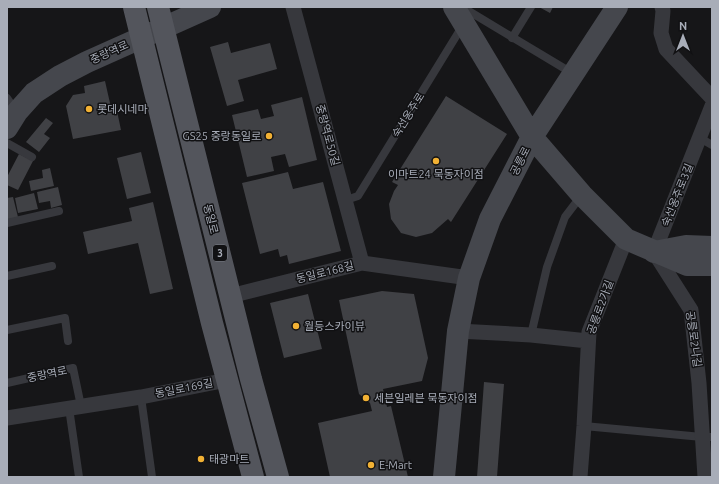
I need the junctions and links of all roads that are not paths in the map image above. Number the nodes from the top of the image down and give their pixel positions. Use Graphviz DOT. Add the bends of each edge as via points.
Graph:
graph roads {
  1 [pos="134,7"];
  2 [pos="158,7"];
  3 [pos="210,7"];
  4 [pos="293,7"];
  5 [pos="531,7"];
  6 [pos="617,7"];
  7 [pos="662,7"];
  8 [pos="463,11"];
  9 [pos="164,29"];
  10 [pos="142,37"];
  11 [pos="512,38"];
  12 [pos="574,74"];
  13 [pos="712,98"];
  14 [pos="712,106"];
  15 [pos="183,108"];
  16 [pos="10,113"];
  17 [pos="160,113"];
  18 [pos="532,137"];
  19 [pos="706,141"];
  20 [pos="7,142"];
  21 [pos="32,157"];
  22 [pos="582,195"];
  23 [pos="346,200"];
  24 [pos="59,211"];
  25 [pos="7,223"];
  26 [pos="626,239"];
  27 [pos="712,247"];
  28 [pos="654,252"];
  29 [pos="362,263"];
  30 [pos="712,265"];
  31 [pos="52,266"];
  32 [pos="224,271"];
  33 [pos="7,276"];
  34 [pos="200,276"];
  35 [pos="469,278"];
  36 [pos="230,296"];
  37 [pos="7,330"];
  38 [pos="458,331"];
  39 [pos="531,335"];
  40 [pos="68,341"];
  41 [pos="588,342"];
  42 [pos="245,355"];
  43 [pos="225,370"];
  44 [pos="7,383"];
  45 [pos="140,397"];
  46 [pos="75,407"];
  47 [pos="7,418"];
  48 [pos="584,426"];
  49 [pos="707,437"];
  50 [pos="79,477"];
  51 [pos="152,477"];
  52 [pos="253,477"];
  53 [pos="278,477"];
  54 [pos="444,477"];
  55 [pos="580,477"];
  56 [pos="705,477"];
  1 -- 10 [label="main road, 3"];
  2 -- 9 [label="main road, 동일로 / 3"];
  3 -- 9 [label="street, 중랑역로"];
  4 -- 23 [label="street, 중랑역로50길"];
  5 -- 11 [label="lane"];
  6 -- 12 [label="street, 공릉로"];
  7 -- 13 [label="street" via="661,33 666,49"];
  8 -- 11 [label="lane"];
  8 -- 18 [label="street"];
  8 -- 23 [label="lane, 숙선옹주로" via="358,196"];
  9 -- 10 [label="street, 중랑역로"];
  9 -- 15 [label="main road, 동일로 / 3"];
  10 -- 16 [label="street, 중랑역로" via="60,76"];
  10 -- 17 [label="main road, 3"];
  11 -- 12 [label="lane"];
  12 -- 18 [label="street, 공릉로"];
  14 -- 19 [label="street, 숙선옹주로3길"];
  15 -- 17 [label="main road" via="171,93 165,94"];
  15 -- 32 [label="main road, 동일로 / 3"];
  17 -- 34 [label="main road, 3"];
  18 -- 22 [label="street"];
  18 -- 35 [label="street, 공릉로" via="490,219"];
  19 -- 28 [label="street, 숙선옹주로3길"];
  20 -- 21 [label="lane"];
  22 -- 26 [label="street"];
  22 -- 39 [label="lane" via="565,216 547,267"];
  23 -- 29 [label="street, 중랑역로50길"];
  24 -- 25 [label="lane"];
  26 -- 28 [label="street"];
  26 -- 41 [label="street, 공릉로2가길" via="589,332"];
  27 -- 28 [label="street" via="686,246"];
  28 -- 30 [label="street" via="686,265"];
  28 -- 49 [label="street, 공릉로2나길" via="691,310"];
  29 -- 35 [label="street, 동일로168길"];
  29 -- 36 [label="street, 동일로168길"];
  31 -- 33 [label="lane"];
  32 -- 34 [label="main road" via="223,291 217,294 211,294"];
  32 -- 36 [label="main road, 동일로 / 3"];
  34 -- 43 [label="main road, 3"];
  35 -- 38 [label="street, 공릉로"];
  36 -- 42 [label="main road, 동일로 / 3"];
  37 -- 40 [label="lane" via="65,318"];
  38 -- 39 [label="street"];
  38 -- 54 [label="street, 공릉로"];
  39 -- 41 [label="street"];
  41 -- 48 [label="street, 공릉로2가길"];
  42 -- 43 [label="main road" via="234,338 227,336 224,340"];
  42 -- 53 [label="main road, 동일로 / 3"];
  43 -- 45 [label="street, 동일로169길"];
  43 -- 52 [label="main road, 3"];
  44 -- 46 [label="lane, 중랑역로" via="73,368"];
  45 -- 46 [label="street, 동일로169길"];
  45 -- 51 [label="lane, 동일로169길"];
  46 -- 47 [label="street, 동일로169길"];
  46 -- 50 [label="lane"];
  48 -- 49 [label="lane"];
  48 -- 55 [label="street, 공릉로2가길"];
  49 -- 56 [label="street, 공릉로2나길"];
}
